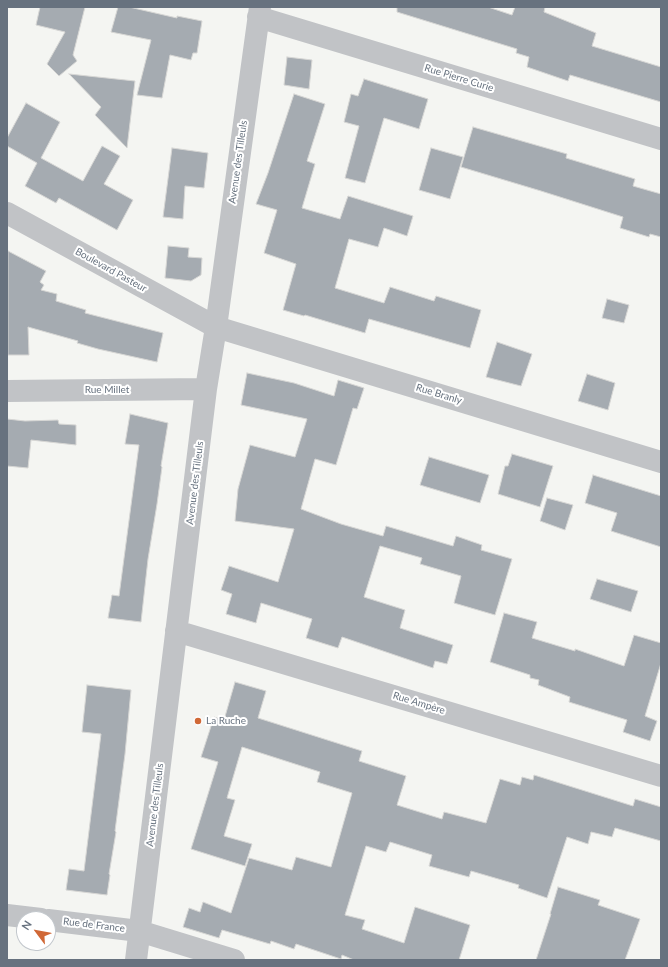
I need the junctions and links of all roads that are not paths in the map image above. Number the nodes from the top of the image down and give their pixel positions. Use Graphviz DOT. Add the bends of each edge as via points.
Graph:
graph roads {
  1 [pos="259,12"];
  2 [pos="661,139"];
  3 [pos="7,213"];
  4 [pos="216,327"];
  5 [pos="206,390"];
  6 [pos="7,391"];
  7 [pos="661,462"];
  8 [pos="176,630"];
  9 [pos="661,776"];
  10 [pos="56,921"];
  11 [pos="139,931"];
  12 [pos="136,960"];
  13 [pos="234,960"];
  1 -- 2 [label="street, Rue Pierre Curie"];
  1 -- 4 [label="street, Avenue des Tilleuls"];
  3 -- 4 [label="street, Boulevard Pasteur"];
  4 -- 5 [label="street, Avenue des Tilleuls"];
  4 -- 7 [label="street, Rue Branly"];
  5 -- 6 [label="street, Rue Millet"];
  5 -- 8 [label="street, Avenue des Tilleuls"];
  8 -- 9 [label="street, Rue Ampère"];
  8 -- 11 [label="street, Avenue des Tilleuls"];
  10 -- 11 [label="street, Rue de France"];
  11 -- 12 [label="street, Avenue des Tilleuls"];
  11 -- 13 [label="street, Rue de France"];
}
